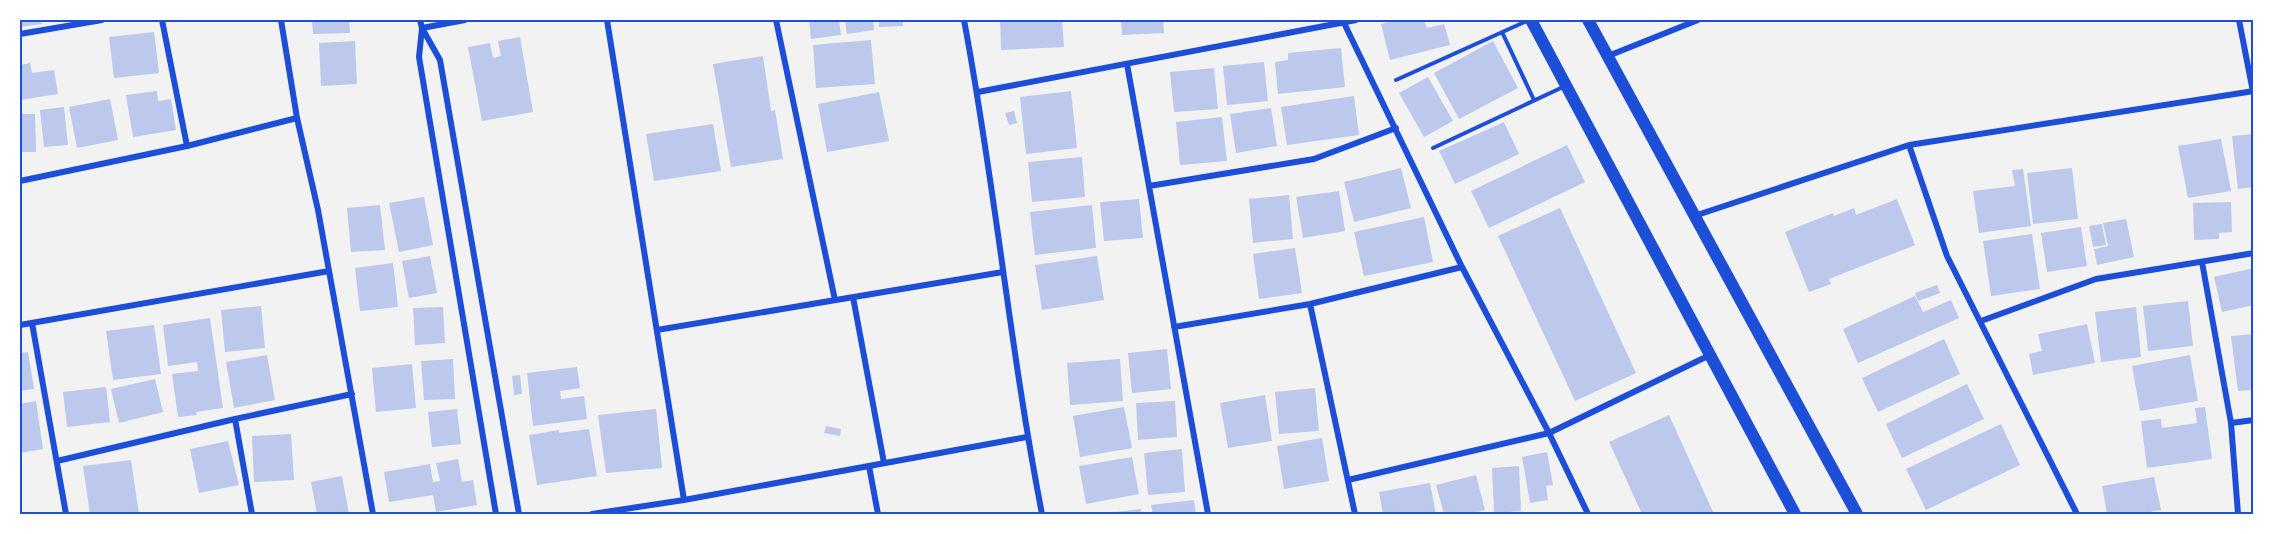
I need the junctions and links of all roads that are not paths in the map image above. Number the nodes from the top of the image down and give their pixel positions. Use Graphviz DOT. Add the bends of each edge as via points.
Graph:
graph roads {
  1 [pos="102,20"];
  2 [pos="162,20"];
  3 [pos="281,20"];
  4 [pos="420,20"];
  5 [pos="465,20"];
  6 [pos="607,20"];
  7 [pos="776,20"];
  8 [pos="964,20"];
  9 [pos="1356,20"];
  10 [pos="1530,20"];
  11 [pos="1588,20"];
  12 [pos="1698,20"];
  13 [pos="2239,20"];
  14 [pos="1344,23"];
  15 [pos="422,28"];
  16 [pos="1502,32"];
  17 [pos="20,34"];
  18 [pos="1608,56"];
  19 [pos="1127,64"];
  20 [pos="1396,80"];
  21 [pos="1566,85"];
  22 [pos="2253,91"];
  23 [pos="978,92"];
  24 [pos="1534,100"];
  25 [pos="297,118"];
  26 [pos="1396,128"];
  27 [pos="1909,145"];
  28 [pos="187,146"];
  29 [pos="1433,148"];
  30 [pos="20,181"];
  31 [pos="1149,186"];
  32 [pos="1695,216"];
  33 [pos="2253,253"];
  34 [pos="2202,262"];
  35 [pos="1462,267"];
  36 [pos="329,270"];
  37 [pos="1003,273"];
  38 [pos="853,297"];
  39 [pos="835,300"];
  40 [pos="1310,304"];
  41 [pos="1981,321"];
  42 [pos="32,323"];
  43 [pos="20,325"];
  44 [pos="1174,327"];
  45 [pos="657,330"];
  46 [pos="1710,355"];
  47 [pos="352,394"];
  48 [pos="235,419"];
  49 [pos="2253,420"];
  50 [pos="2231,423"];
  51 [pos="1549,433"];
  52 [pos="1027,437"];
  53 [pos="57,461"];
  54 [pos="884,463"];
  55 [pos="869,466"];
  56 [pos="1348,480"];
  57 [pos="684,500"];
  58 [pos="66,514"];
  59 [pos="252,514"];
  60 [pos="374,514"];
  61 [pos="496,514"];
  62 [pos="519,514"];
  63 [pos="592,514"];
  64 [pos="878,514"];
  65 [pos="1042,514"];
  66 [pos="1208,514"];
  67 [pos="1355,514"];
  68 [pos="1588,514"];
  69 [pos="1795,514"];
  70 [pos="1857,514"];
  71 [pos="2077,514"];
  72 [pos="2238,514"];
  1 -- 17 [label="street"];
  2 -- 28 [label="street"];
  3 -- 25 [label="street"];
  4 -- 15 [label="street"];
  5 -- 15 [label="street"];
  6 -- 45 [label="street"];
  7 -- 39 [label="street"];
  8 -- 23 [label="street"];
  9 -- 14 [label="street"];
  10 -- 16 [label="lane"];
  10 -- 21 [label="main road"];
  11 -- 18 [label="main road"];
  12 -- 18 [label="street"];
  13 -- 22 [label="street"];
  14 -- 19 [label="street"];
  14 -- 26 [label="street"];
  15 -- 61 [label="street" via="419,57"];
  15 -- 62 [label="street" via="440,60"];
  16 -- 20 [label="lane"];
  16 -- 24 [label="lane"];
  18 -- 32 [label="main road"];
  19 -- 23 [label="street"];
  19 -- 31 [label="street"];
  21 -- 24 [label="lane"];
  21 -- 46 [label="main road"];
  22 -- 27 [label="street"];
  23 -- 37 [label="street"];
  24 -- 29 [label="lane"];
  25 -- 28 [label="street"];
  25 -- 36 [label="street"];
  26 -- 31 [label="street" via="1314,159"];
  26 -- 35 [label="street"];
  27 -- 32 [label="street"];
  27 -- 41 [label="street" via="1947,256"];
  28 -- 30 [label="street"];
  31 -- 44 [label="street"];
  32 -- 70 [label="main road"];
  33 -- 34 [label="street"];
  34 -- 41 [label="street" via="2096,279"];
  34 -- 50 [label="street"];
  35 -- 40 [label="street"];
  35 -- 51 [label="street"];
  36 -- 42 [label="street"];
  36 -- 47 [label="street"];
  37 -- 38 [label="street"];
  37 -- 52 [label="street"];
  38 -- 39 [label="street"];
  38 -- 54 [label="street"];
  39 -- 45 [label="street"];
  40 -- 44 [label="street"];
  40 -- 56 [label="street"];
  41 -- 71 [label="street"];
  42 -- 43 [label="street"];
  42 -- 53 [label="street"];
  44 -- 66 [label="street"];
  45 -- 57 [label="street"];
  46 -- 51 [label="street"];
  46 -- 69 [label="main road"];
  47 -- 48 [label="street"];
  47 -- 60 [label="street"];
  48 -- 53 [label="street"];
  48 -- 59 [label="street"];
  49 -- 50 [label="street"];
  50 -- 72 [label="street"];
  51 -- 56 [label="street"];
  51 -- 68 [label="street"];
  52 -- 54 [label="street"];
  52 -- 65 [label="street"];
  53 -- 58 [label="street"];
  54 -- 55 [label="street"];
  55 -- 57 [label="street"];
  55 -- 64 [label="street"];
  56 -- 67 [label="street"];
  57 -- 63 [label="street"];
}
